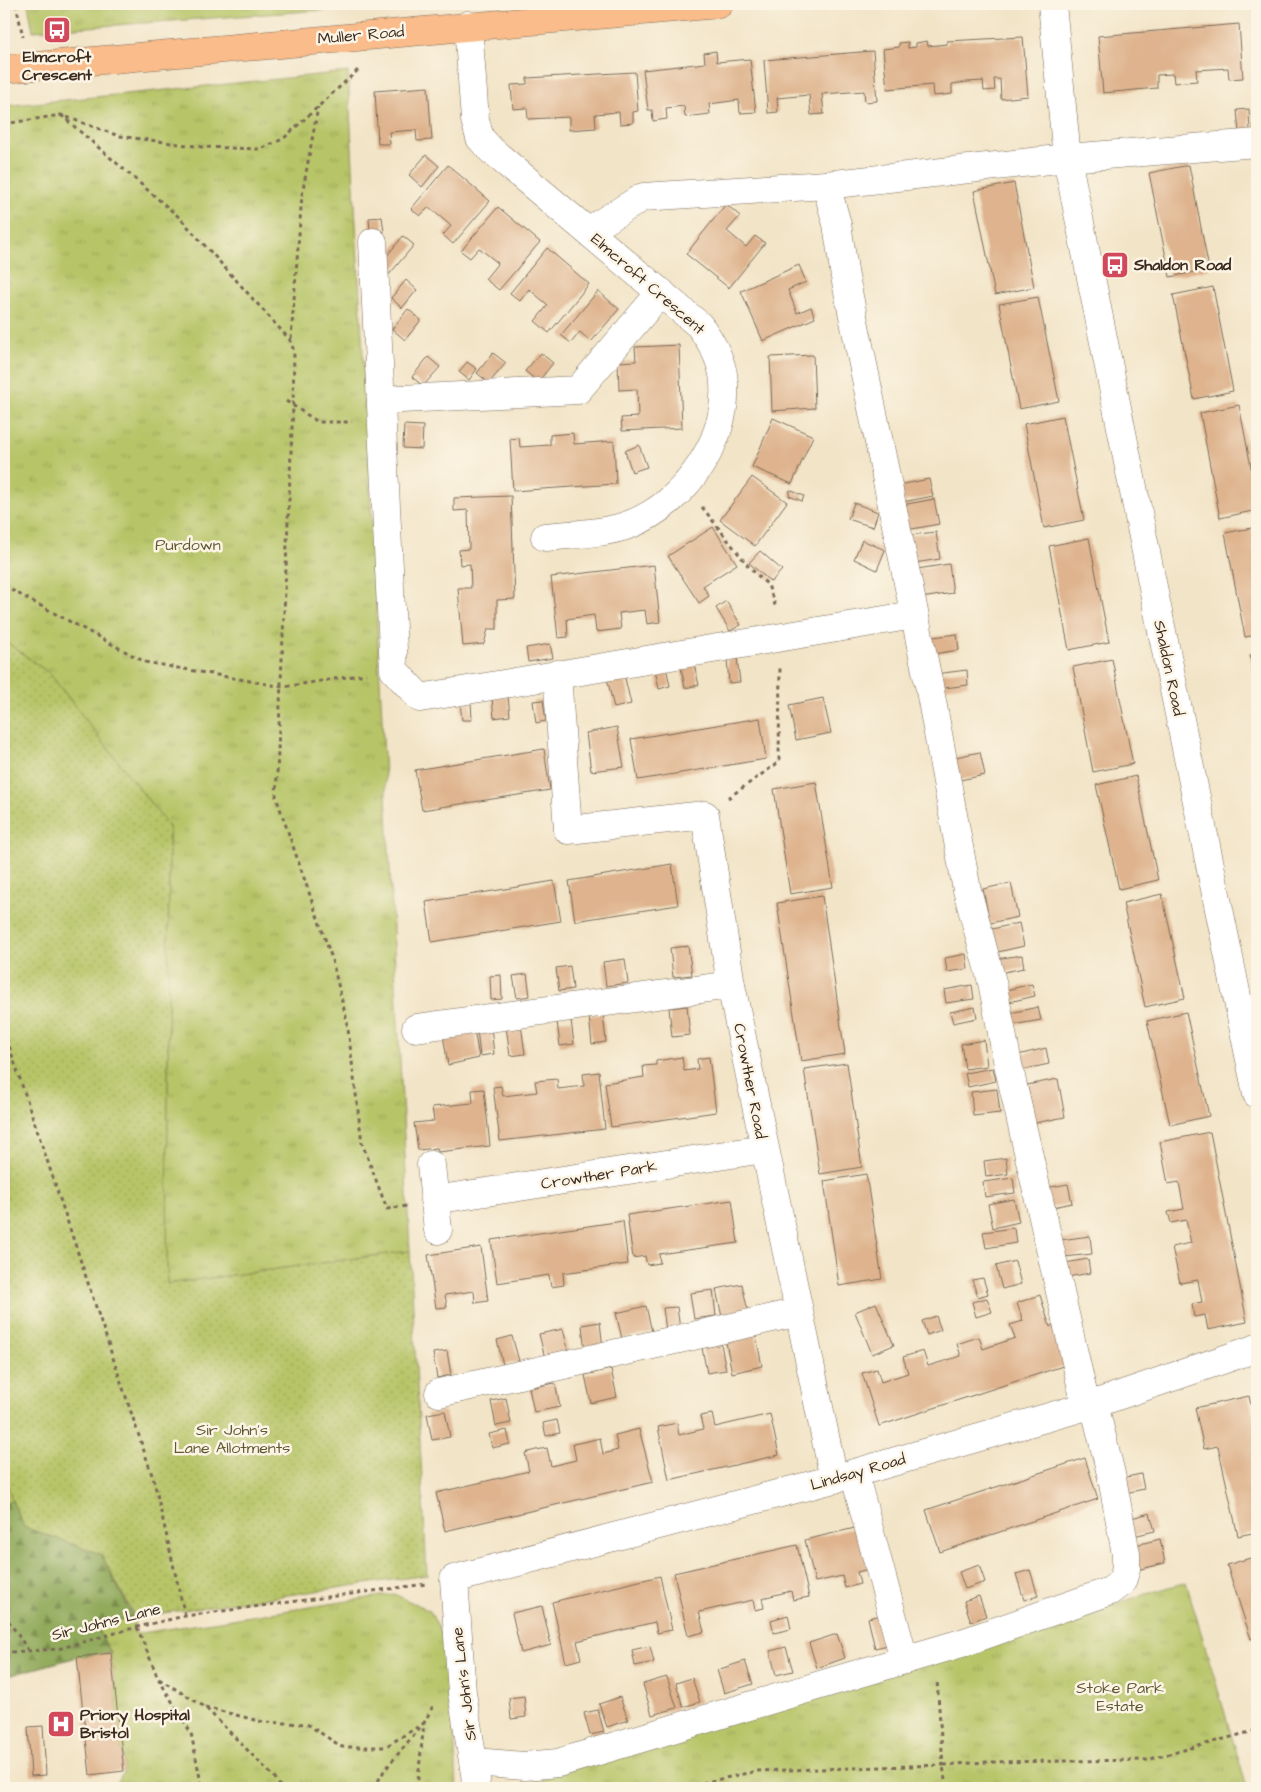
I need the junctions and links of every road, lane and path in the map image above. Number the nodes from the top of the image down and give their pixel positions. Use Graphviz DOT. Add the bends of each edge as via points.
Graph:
graph roads {
  1 [pos="720,4"];
  2 [pos="1052,4"];
  3 [pos="468,25"];
  4 [pos="4,69"];
  5 [pos="358,70"];
  6 [pos="318,107"];
  7 [pos="61,115"];
  8 [pos="4,124"];
  9 [pos="1257,143"];
  10 [pos="1067,158"];
  11 [pos="826,185"];
  12 [pos="588,231"];
  13 [pos="373,242"];
  14 [pos="661,292"];
  15 [pos="290,340"];
  16 [pos="286,401"];
  17 [pos="293,406"];
  18 [pos="382,410"];
  19 [pos="683,486"];
  20 [pos="545,537"];
  21 [pos="4,586"];
  22 [pos="914,615"];
  23 [pos="780,637"];
  24 [pos="394,670"];
  25 [pos="557,674"];
  26 [pos="283,687"];
  27 [pos="705,815"];
  28 [pos="731,985"];
  29 [pos="416,1028"];
  30 [pos="4,1030"];
  31 [pos="1257,1094"];
  32 [pos="764,1149"];
  33 [pos="431,1165"];
  34 [pos="434,1200"];
  35 [pos="387,1209"];
  36 [pos="438,1230"];
  37 [pos="799,1312"];
  38 [pos="1257,1348"];
  39 [pos="439,1393"];
  40 [pos="1090,1405"];
  41 [pos="844,1476"];
  42 [pos="454,1579"];
  43 [pos="4,1614"];
  44 [pos="185,1616"];
  45 [pos="137,1627"];
  46 [pos="28,1650"];
  47 [pos="935,1651"];
  48 [pos="4,1656"];
  49 [pos="904,1659"];
  50 [pos="158,1678"];
  51 [pos="462,1693"];
  52 [pos="204,1707"];
  53 [pos="424,1723"];
  54 [pos="1257,1730"];
  55 [pos="943,1765"];
  56 [pos="474,1775"];
  57 [pos="202,1788"];
  58 [pos="281,1788"];
  59 [pos="374,1788"];
  60 [pos="417,1788"];
  61 [pos="679,1788"];
  62 [pos="946,1788"];
  1 -- 3 [label="main road, Muller Road"];
  2 -- 10 [label="street, Shaldon Road"];
  3 -- 4 [label="main road, Muller Road"];
  3 -- 12 [label="street, Elmcroft Crescent" via="474,120 480,138"];
  5 -- 6 [label="path"];
  6 -- 7 [label="path" via="283,139 260,149 202,147 119,136"];
  6 -- 15 [label="path" via="302,195"];
  7 -- 8 [label="path"];
  7 -- 15 [label="path" via="180,218"];
  9 -- 10 [label="street"];
  10 -- 11 [label="street"];
  10 -- 31 [label="street, Shaldon Road"];
  11 -- 12 [label="street" via="643,197"];
  11 -- 22 [label="street" via="837,224"];
  12 -- 14 [label="street, Elmcroft Crescent"];
  13 -- 18 [label="street"];
  14 -- 18 [label="street" via="578,390"];
  14 -- 19 [label="street, Elmcroft Crescent" via="699,325 712,342 724,383 717,434 705,460"];
  15 -- 17 [label="path" via="294,351"];
  16 -- 17 [label="path"];
  17 -- 18 [label="path" via="318,422"];
  17 -- 26 [label="path"];
  18 -- 24 [label="street"];
  19 -- 20 [label="street, Elmcroft Crescent" via="632,524 611,530"];
  19 -- 23 [label="path" via="749,567 768,585 780,618"];
  21 -- 26 [label="path" via="145,662"];
  22 -- 23 [label="street"];
  22 -- 40 [label="street" via="967,890 992,982 1008,1064"];
  23 -- 25 [label="street"];
  23 -- 27 [label="path" via="779,762"];
  24 -- 25 [label="street" via="420,698"];
  24 -- 26 [label="path"];
  25 -- 27 [label="street" via="568,830"];
  26 -- 35 [label="path" via="276,797 331,956 347,1021 362,1143"];
  27 -- 28 [label="street, Crowther Road"];
  28 -- 29 [label="street"];
  28 -- 32 [label="street, Crowther Road"];
  30 -- 44 [label="path" via="154,1482"];
  32 -- 34 [label="street, Crowther Park"];
  32 -- 37 [label="street, Crowther Road"];
  33 -- 34 [label="street"];
  34 -- 36 [label="street"];
  37 -- 39 [label="street"];
  37 -- 41 [label="street, Crowther Road"];
  38 -- 40 [label="street, Lindsay Road"];
  40 -- 41 [label="street, Lindsay Road"];
  40 -- 47 [label="street" via="1112,1478 1126,1554 1122,1582 1110,1591"];
  41 -- 42 [label="street, Lindsay Road"];
  41 -- 49 [label="street, Crowther Road"];
  42 -- 44 [label="path, Sir Johns Lane"];
  42 -- 51 [label="street, Sir John's Lane"];
  43 -- 46 [label="path"];
  44 -- 45 [label="path, Sir Johns Lane"];
  45 -- 46 [label="path, Sir Johns Lane" via="58,1649"];
  45 -- 50 [label="path"];
  46 -- 48 [label="path, Sir Johns Lane"];
  47 -- 49 [label="street"];
  47 -- 55 [label="path"];
  49 -- 56 [label="street" via="558,1762"];
  50 -- 52 [label="path"];
  50 -- 57 [label="path" via="191,1734"];
  51 -- 53 [label="path" via="441,1691"];
  51 -- 56 [label="street, Sir John's Lane"];
  52 -- 53 [label="path" via="263,1722 307,1724 342,1746 385,1747"];
  52 -- 58 [label="path" via="275,1778"];
  53 -- 59 [label="path"];
  53 -- 60 [label="path"];
  54 -- 55 [label="path" via="1147,1760"];
  55 -- 61 [label="path" via="757,1771"];
  55 -- 62 [label="path"];
}
